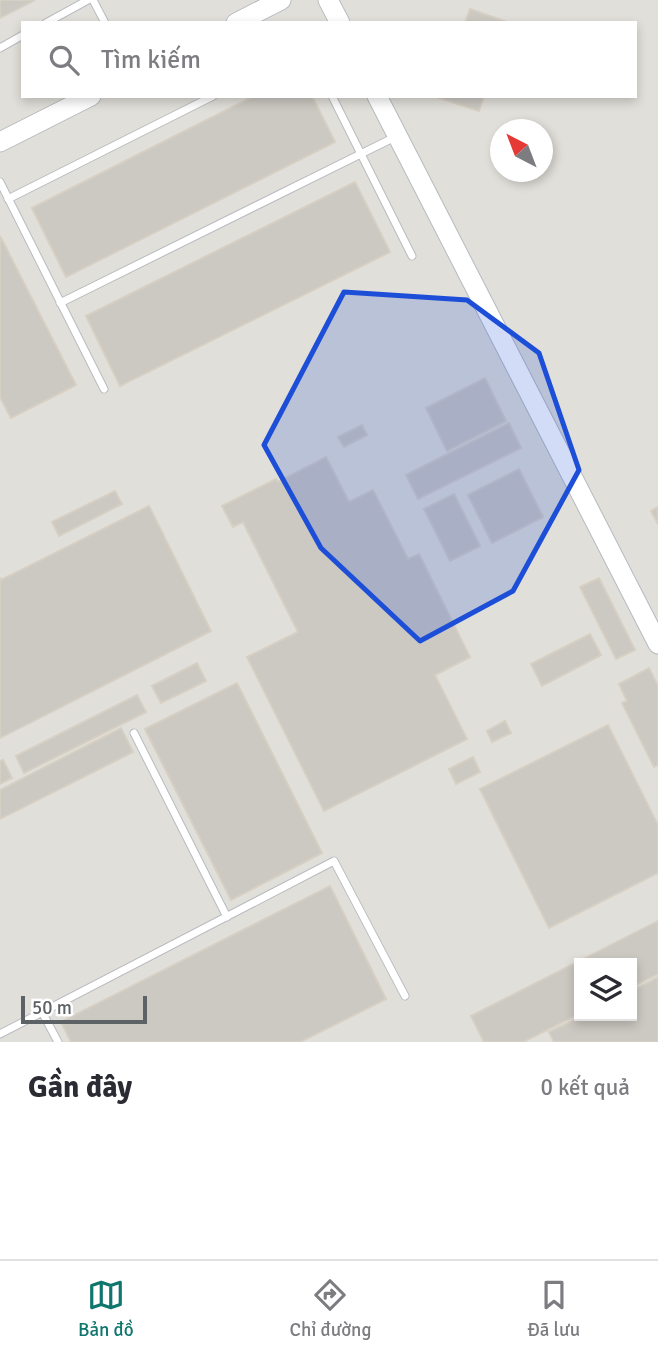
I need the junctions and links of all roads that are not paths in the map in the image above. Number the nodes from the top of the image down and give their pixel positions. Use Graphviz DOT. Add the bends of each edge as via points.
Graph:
graph roads {
  1 [pos="91,0"];
  2 [pos="281,0"];
  3 [pos="328,0"];
  4 [pos="50,21"];
  5 [pos="104,21"];
  6 [pos="240,21"];
  7 [pos="339,21"];
  8 [pos="21,36"];
  9 [pos="0,48"];
  10 [pos="87,98"];
  11 [pos="209,98"];
  12 [pos="333,98"];
  13 [pos="378,98"];
  14 [pos="397,135"];
  15 [pos="0,142"];
  16 [pos="361,153"];
  17 [pos="0,183"];
  18 [pos="8,198"];
  19 [pos="412,256"];
  20 [pos="60,303"];
  21 [pos="104,389"];
  22 [pos="658,644"];
  23 [pos="134,733"];
  24 [pos="227,916"];
  25 [pos="405,996"];
  26 [pos="43,1012"];
  27 [pos="0,1034"];
  28 [pos="58,1042"];
  1 -- 4 [label="lane"];
  1 -- 5 [label="lane"];
  2 -- 6 [label="street"];
  3 -- 7 [label="street"];
  8 -- 9 [label="lane"];
  10 -- 15 [label="street"];
  11 -- 18 [label="lane"];
  12 -- 16 [label="lane"];
  13 -- 14 [label="street"];
  14 -- 16 [label="lane"];
  14 -- 22 [label="street"];
  16 -- 19 [label="lane"];
  16 -- 20 [label="lane"];
  17 -- 18 [label="lane"];
  18 -- 20 [label="lane"];
  20 -- 21 [label="lane"];
  23 -- 24 [label="lane"];
  24 -- 25 [label="lane" via="334,861"];
  24 -- 26 [label="lane"];
  26 -- 27 [label="lane"];
  26 -- 28 [label="lane"];
}
